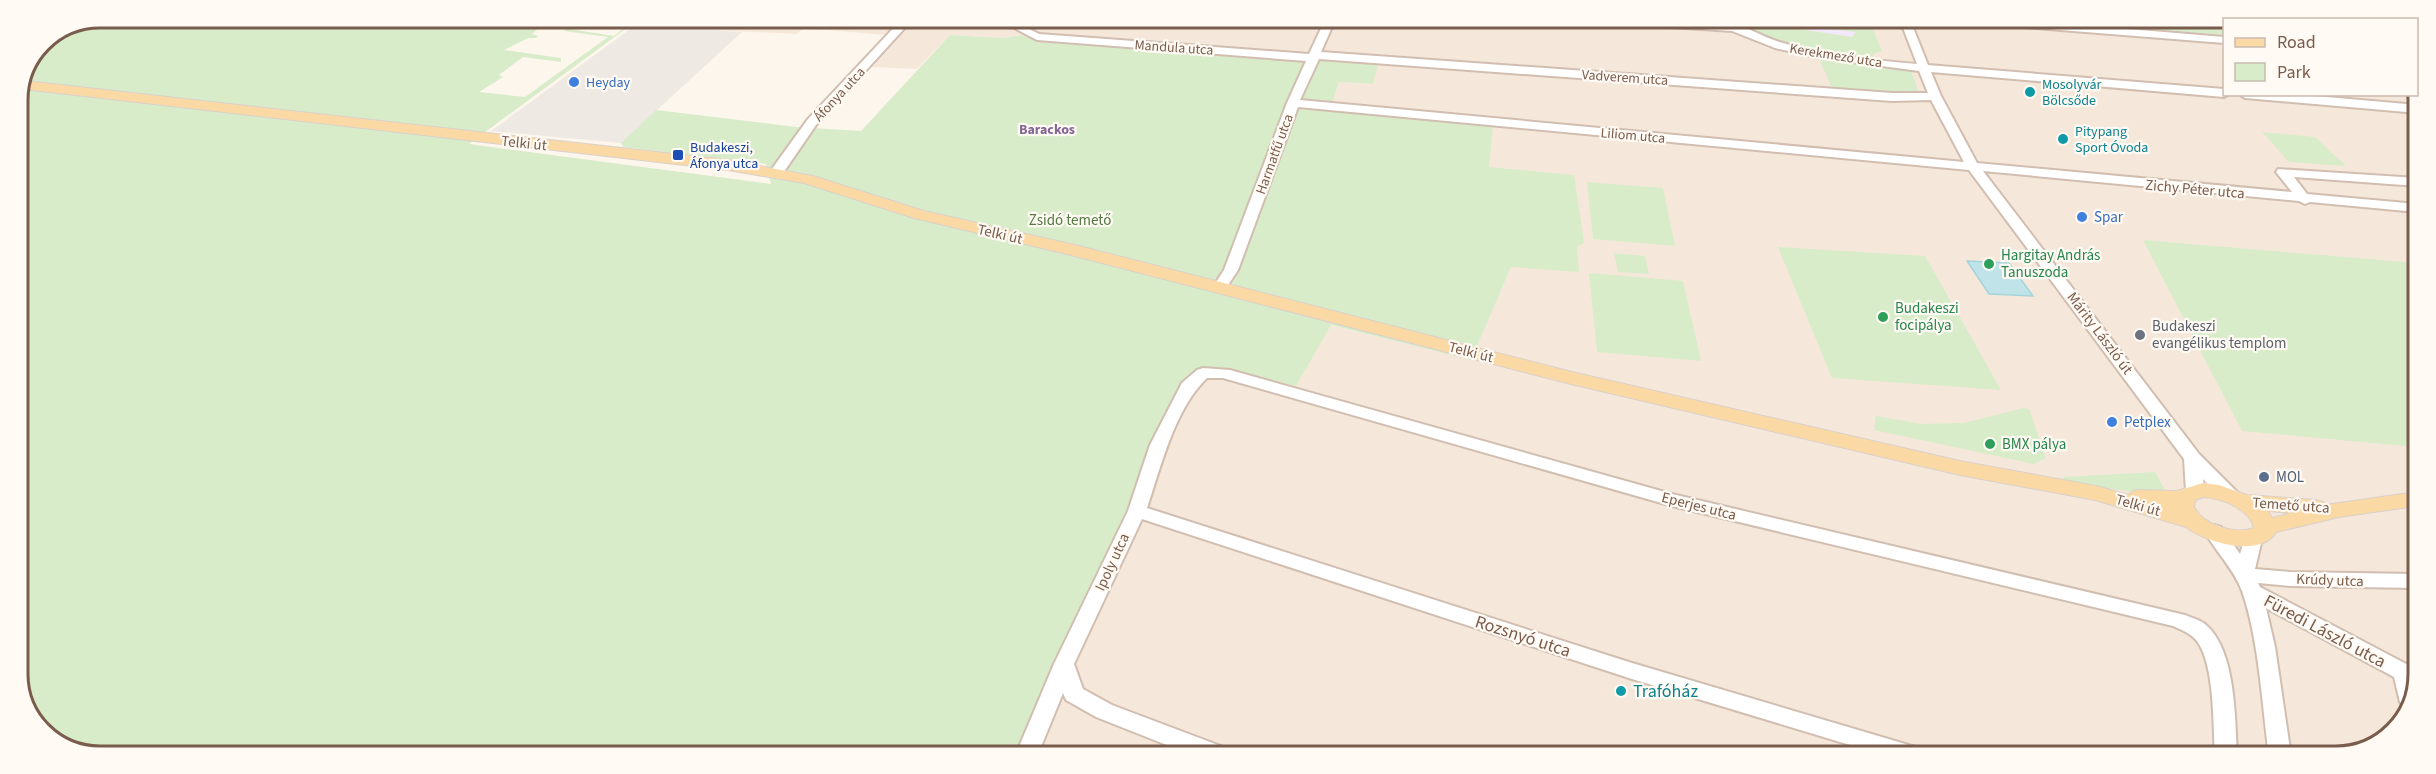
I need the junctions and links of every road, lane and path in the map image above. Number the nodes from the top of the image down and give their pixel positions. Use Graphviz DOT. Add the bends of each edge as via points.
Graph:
graph roads {
  1 [pos="899,29"];
  2 [pos="1021,29"];
  3 [pos="1326,29"];
  4 [pos="1735,29"];
  5 [pos="1908,29"];
  6 [pos="2086,29"];
  7 [pos="2223,40"];
  8 [pos="1315,56"];
  9 [pos="1922,68"];
  10 [pos="30,86"];
  11 [pos="2223,93"];
  12 [pos="1935,96"];
  13 [pos="2268,96"];
  14 [pos="1293,103"];
  15 [pos="2407,108"];
  16 [pos="1973,167"];
  17 [pos="776,173"];
  18 [pos="2407,181"];
  19 [pos="2305,200"];
  20 [pos="2407,207"];
  21 [pos="1219,288"];
  22 [pos="1203,373"];
  23 [pos="2193,458"];
  24 [pos="2096,493"];
  25 [pos="2189,494"];
  26 [pos="2238,499"];
  27 [pos="2408,500"];
  28 [pos="2339,509"];
  29 [pos="1137,511"];
  30 [pos="2205,527"];
  31 [pos="2260,533"];
  32 [pos="2408,581"];
  33 [pos="2248,583"];
  34 [pos="1064,664"];
  35 [pos="2408,672"];
  36 [pos="1030,746"];
  37 [pos="1197,746"];
  38 [pos="1882,746"];
  39 [pos="2225,746"];
  40 [pos="2279,746"];
  1 -- 17 [label="street, Áfonya utca" via="812,122"];
  2 -- 8 [label="street, Mandula utca" via="1037,37"];
  3 -- 8 [label="street, Harmatfű utca"];
  4 -- 9 [label="street, Kerekmező utca" via="1801,51"];
  5 -- 9 [label="street, Márity László út"];
  6 -- 7 [label="street"];
  8 -- 12 [label="street, Vadverem utca" via="1892,97"];
  8 -- 14 [label="street, Harmatfű utca"];
  9 -- 11 [label="street, Kerekmező utca"];
  9 -- 12 [label="street, Márity László út"];
  10 -- 17 [label="main road, Telki út"];
  12 -- 16 [label="street, Márity László út"];
  13 -- 15 [label="street"];
  14 -- 16 [label="street, Liliom utca"];
  14 -- 21 [label="street, Harmatfű utca" via="1231,270"];
  16 -- 19 [label="street, Zichy Péter utca"];
  16 -- 23 [label="street, Márity László út"];
  17 -- 21 [label="main road, Telki út" via="920,215"];
  18 -- 19 [label="street" via="2283,172"];
  19 -- 20 [label="street, Zichy Péter utca"];
  21 -- 24 [label="main road, Telki út" via="1571,378 1960,468"];
  22 -- 29 [label="street, Ipoly utca" via="1188,387 1159,445"];
  22 -- 39 [label="street, Eperjes utca" via="1224,373 1672,500 2178,620 2199,630 2210,642 2222,692"];
  23 -- 25 [label="street"];
  23 -- 26 [label="street, Márity László út"];
  24 -- 25 [label="main road, Telki út" via="2159,499"];
  24 -- 30 [label="main road, Telki út"];
  25 -- 26 [label="main road, Telki út" via="2213,491"];
  25 -- 30 [label="main road" via="2183,506"];
  26 -- 28 [label="main road, Temető utca"];
  26 -- 31 [label="main road" via="2261,517"];
  27 -- 28 [label="main road, Temető utca"];
  28 -- 31 [label="main road, Temető utca"];
  29 -- 34 [label="street, Ipoly utca"];
  29 -- 38 [label="street, Rozsnyó utca" via="1632,671"];
  30 -- 31 [label="main road, Telki út" via="2235,539"];
  30 -- 33 [label="street"];
  31 -- 33 [label="street"];
  32 -- 33 [label="street, Krúdy utca" via="2290,579"];
  33 -- 35 [label="street, Füredi László utca"];
  33 -- 40 [label="street" via="2265,647"];
  34 -- 36 [label="street, Ipoly utca"];
  34 -- 37 [label="street" via="1074,694 1104,711"];
}
